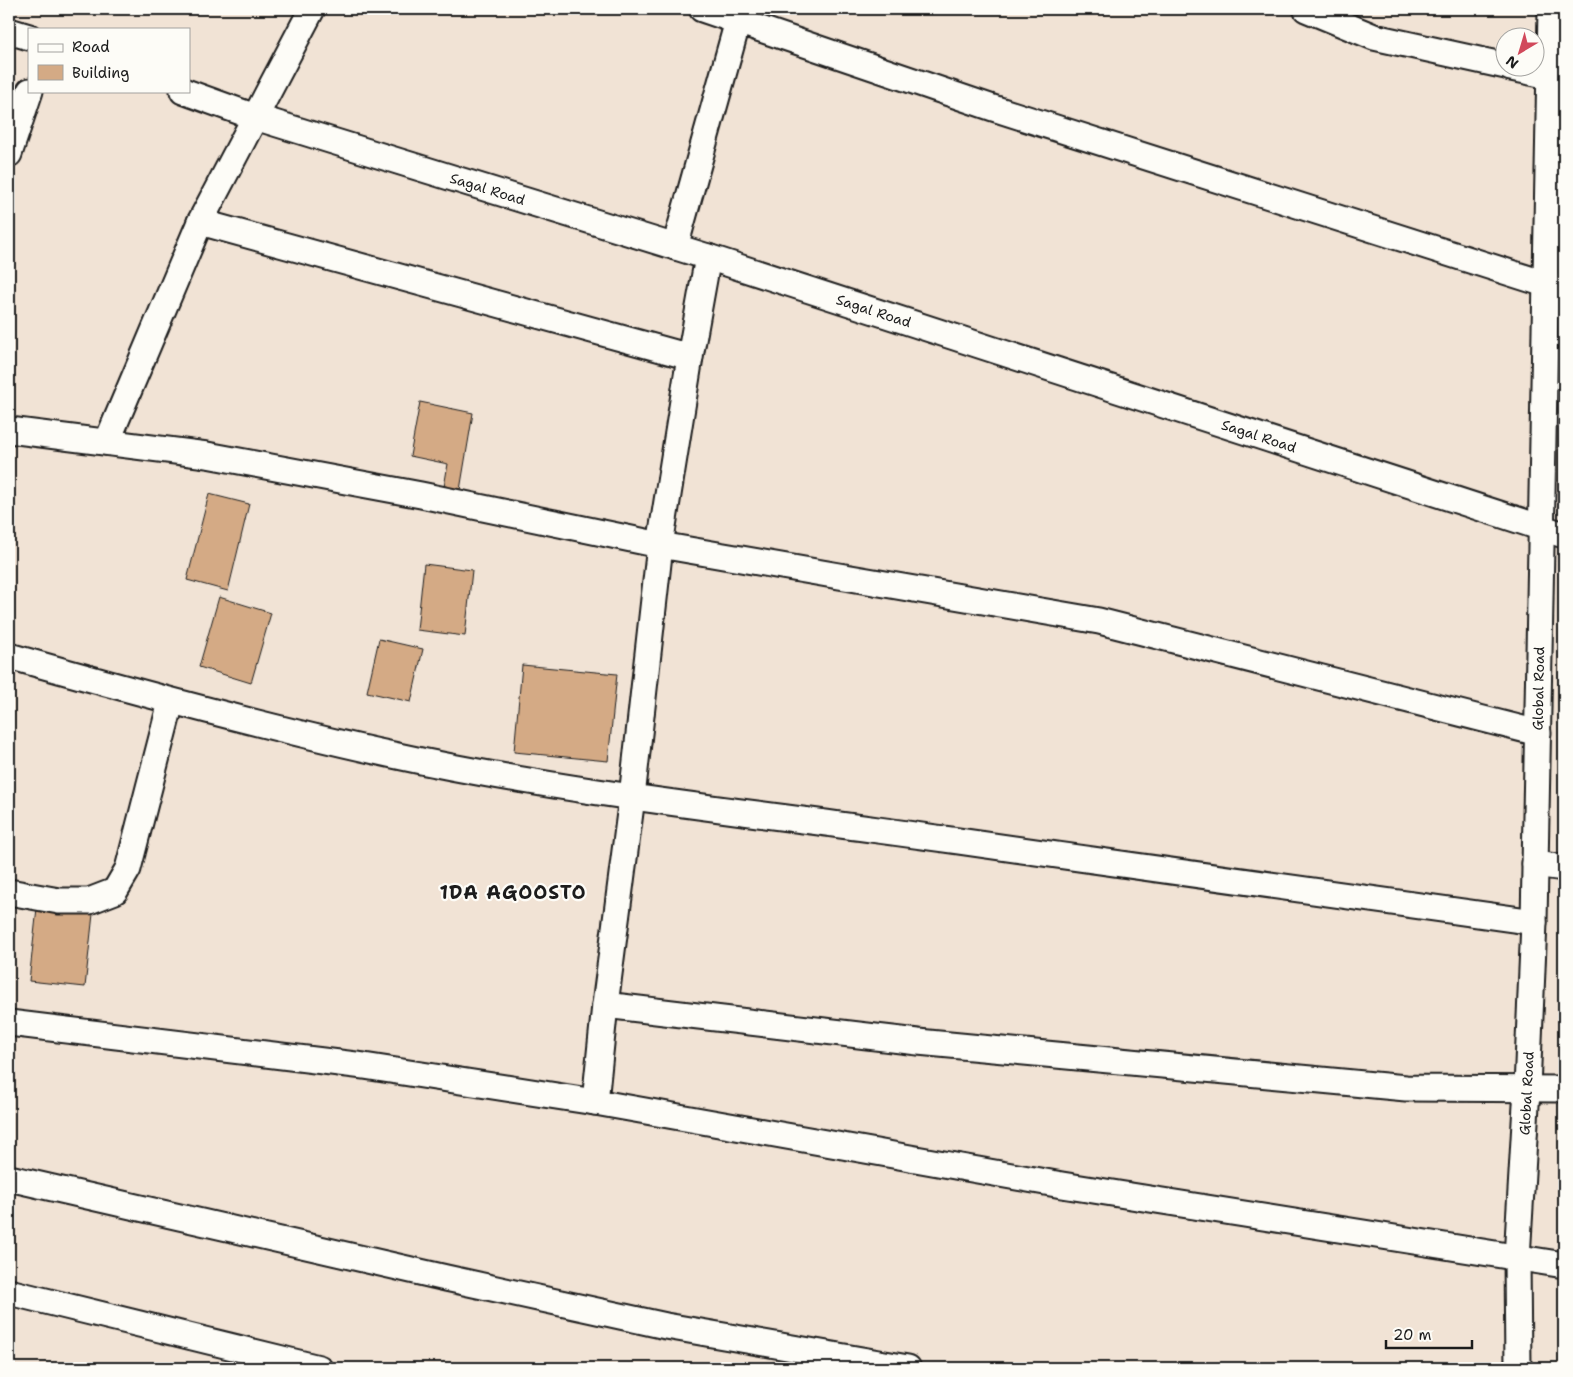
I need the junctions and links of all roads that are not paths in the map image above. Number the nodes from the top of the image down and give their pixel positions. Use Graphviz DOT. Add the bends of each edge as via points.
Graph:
graph roads {
  1 [pos="312,9"];
  2 [pos="702,9"];
  3 [pos="1306,9"];
  4 [pos="1551,9"];
  5 [pos="738,21"];
  6 [pos="9,31"];
  7 [pos="28,37"];
  8 [pos="1496,64"];
  9 [pos="1546,75"];
  10 [pos="1550,76"];
  11 [pos="30,92"];
  12 [pos="186,92"];
  13 [pos="255,117"];
  14 [pos="9,154"];
  15 [pos="200,222"];
  16 [pos="676,247"];
  17 [pos="708,257"];
  18 [pos="1555,287"];
  19 [pos="690,357"];
  20 [pos="9,430"];
  21 [pos="107,442"];
  22 [pos="1553,532"];
  23 [pos="660,545"];
  24 [pos="9,656"];
  25 [pos="171,702"];
  26 [pos="1538,733"];
  27 [pos="632,797"];
  28 [pos="1535,864"];
  29 [pos="1564,868"];
  30 [pos="9,892"];
  31 [pos="1534,922"];
  32 [pos="605,1005"];
  33 [pos="9,1023"];
  34 [pos="1527,1088"];
  35 [pos="1564,1089"];
  36 [pos="595,1102"];
  37 [pos="9,1178"];
  38 [pos="1517,1258"];
  39 [pos="1564,1264"];
  40 [pos="9,1292"];
  41 [pos="319,1368"];
  42 [pos="908,1368"];
  43 [pos="1518,1368"];
  1 -- 13 [label="street"];
  2 -- 5 [label="street"];
  3 -- 8 [label="street" via="1374,37"];
  4 -- 10 [label="street, Global Road"];
  5 -- 16 [label="street"];
  5 -- 18 [label="street" via="993,108"];
  6 -- 7 [label="street"];
  9 -- 10 [label="street"];
  10 -- 18 [label="street, Global Road"];
  11 -- 14 [label="street"];
  12 -- 13 [label="street, Sagal Road"];
  13 -- 15 [label="street"];
  13 -- 16 [label="street, Sagal Road"];
  15 -- 19 [label="street"];
  15 -- 21 [label="street"];
  16 -- 17 [label="street, Sagal Road"];
  17 -- 19 [label="street"];
  17 -- 22 [label="street, Sagal Road"];
  18 -- 22 [label="street, Global Road"];
  19 -- 23 [label="street"];
  20 -- 21 [label="street"];
  21 -- 23 [label="street" via="207,455 392,489"];
  22 -- 26 [label="street, Global Road"];
  23 -- 26 [label="street" via="1099,621"];
  23 -- 27 [label="street"];
  24 -- 25 [label="street"];
  25 -- 27 [label="street" via="395,756"];
  25 -- 30 [label="street" via="128,869 115,891 89,900 59,901"];
  26 -- 28 [label="street, Global Road"];
  27 -- 31 [label="street"];
  27 -- 32 [label="street"];
  28 -- 29 [label="street"];
  28 -- 31 [label="street, Global Road"];
  31 -- 34 [label="street, Global Road"];
  32 -- 34 [label="street" via="918,1042 1406,1088"];
  32 -- 36 [label="street"];
  33 -- 36 [label="street" via="364,1066"];
  34 -- 35 [label="street"];
  34 -- 38 [label="street, Global Road"];
  36 -- 38 [label="street" via="1062,1185"];
  37 -- 42 [label="street" via="666,1326"];
  38 -- 39 [label="street"];
  38 -- 43 [label="street, Global Road"];
  40 -- 41 [label="street"];
}
